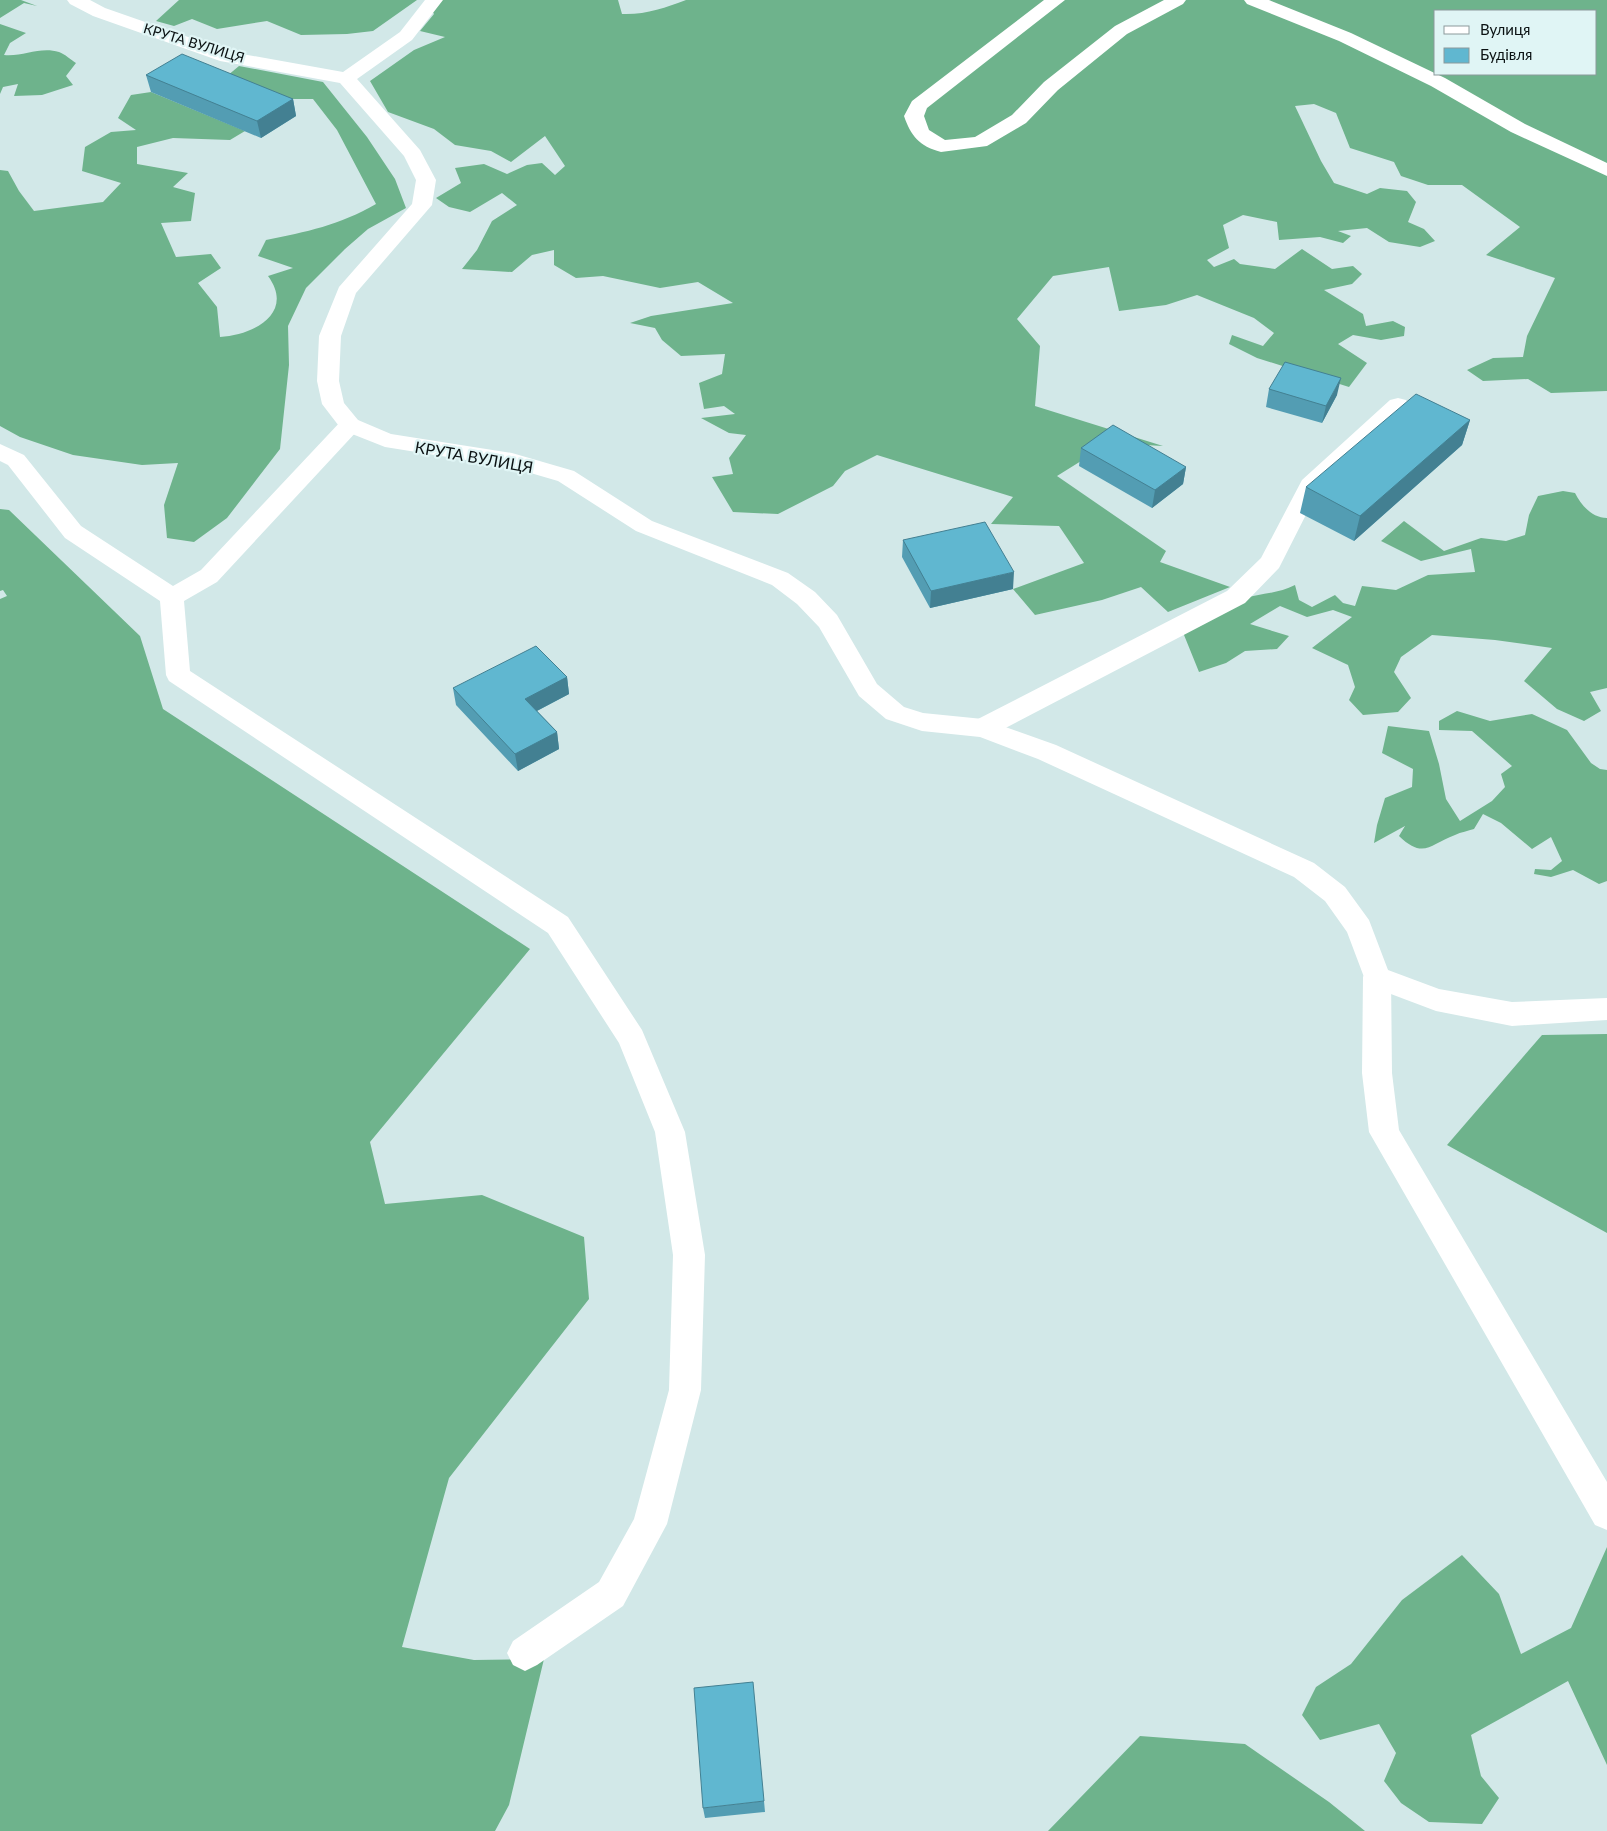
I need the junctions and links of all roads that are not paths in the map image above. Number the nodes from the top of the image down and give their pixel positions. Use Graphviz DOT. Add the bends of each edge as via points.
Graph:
graph roads {
  1 [pos="76,0"];
  2 [pos="434,0"];
  3 [pos="1056,0"];
  4 [pos="1177,0"];
  5 [pos="1253,0"];
  6 [pos="346,78"];
  7 [pos="1607,170"];
  8 [pos="1398,405"];
  9 [pos="350,425"];
  10 [pos="0,451"];
  11 [pos="172,597"];
  12 [pos="983,728"];
  13 [pos="1376,977"];
  14 [pos="1607,1009"];
  15 [pos="1607,1514"];
  16 [pos="526,1654"];
  1 -- 6 [label="street, КРУТА ВУЛИЦЯ" via="99,12 227,57"];
  2 -- 6 [label="street" via="406,36"];
  3 -- 4 [label="street" via="919,105 914,116 920,133 941,146 980,142 1019,119 1051,86 1121,30"];
  5 -- 7 [label="street" via="1345,37 1438,82 1518,128"];
  6 -- 9 [label="street, КРУТА ВУЛИЦЯ" via="413,154 426,180 422,205 346,291 330,336 328,381 333,404"];
  8 -- 12 [label="street" via="1310,485 1271,562 1236,597"];
  9 -- 11 [label="street" via="209,576"];
  9 -- 12 [label="street, КРУТА ВУЛИЦЯ" via="385,440 512,460 566,476 644,526 780,579 806,598 828,621 868,690 895,714 922,722"];
  10 -- 11 [label="street" via="16,460 73,532"];
  11 -- 16 [label="street" via="178,675 558,925 632,1038 670,1132 689,1255 685,1390 650,1524 610,1594"];
  12 -- 13 [label="street, КРУТА ВУЛИЦЯ" via="1047,752 1304,870 1335,894 1359,928"];
  13 -- 14 [label="street" via="1436,1000 1512,1014"];
  13 -- 15 [label="street, КРУТА ВУЛИЦЯ" via="1377,1074 1384,1132"];
}
